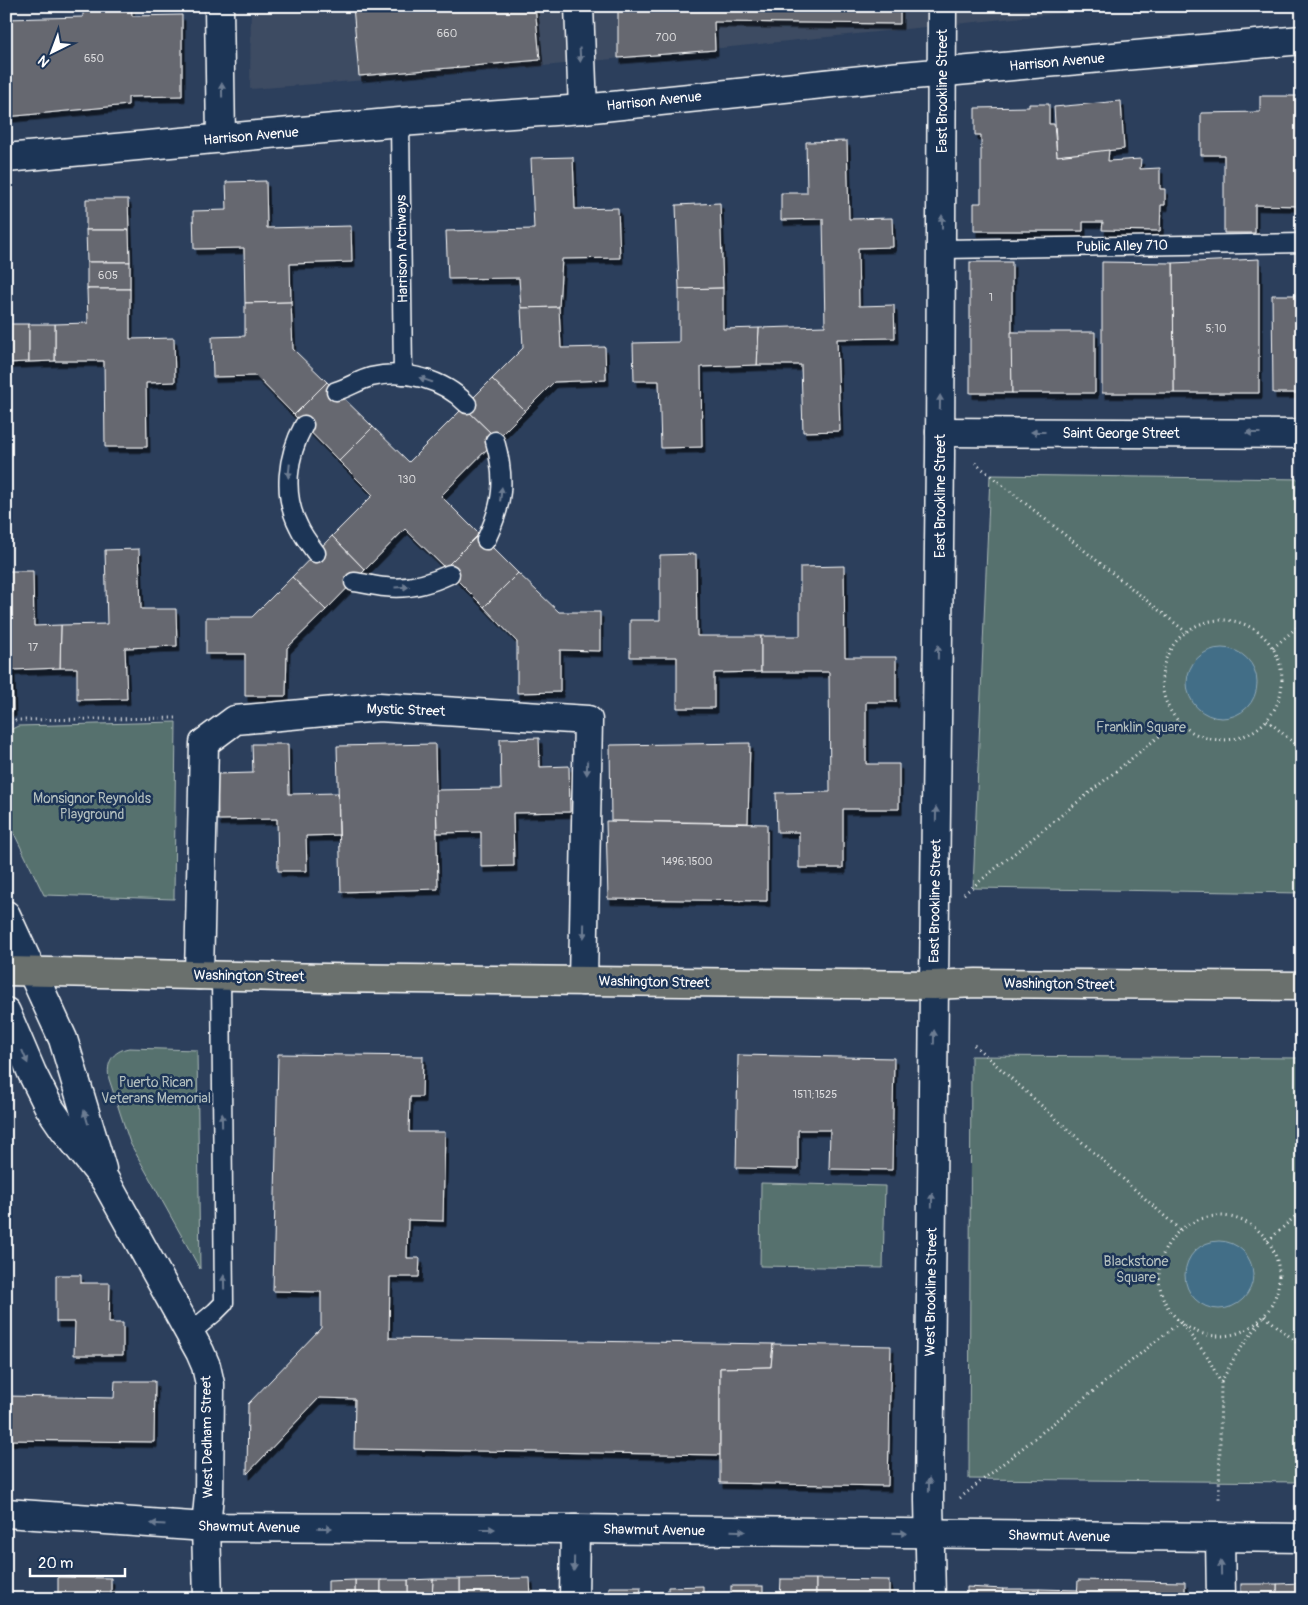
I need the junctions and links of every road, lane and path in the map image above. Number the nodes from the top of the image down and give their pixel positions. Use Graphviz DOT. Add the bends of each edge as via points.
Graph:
graph roads {
  1 [pos="220,6"];
  2 [pos="579,6"];
  3 [pos="942,6"];
  4 [pos="1302,40"];
  5 [pos="941,73"];
  6 [pos="583,109"];
  7 [pos="400,122"];
  8 [pos="221,139"];
  9 [pos="6,158"];
  10 [pos="1302,243"];
  11 [pos="942,249"];
  12 [pos="403,375"];
  13 [pos="336,391"];
  14 [pos="467,404"];
  15 [pos="304,425"];
  16 [pos="940,432"];
  17 [pos="1302,434"];
  18 [pos="495,442"];
  19 [pos="972,461"];
  20 [pos="486,540"];
  21 [pos="316,553"];
  22 [pos="450,574"];
  23 [pos="354,582"];
  24 [pos="1302,623"];
  25 [pos="1186,632"];
  26 [pos="1272,648"];
  27 [pos="177,718"];
  28 [pos="1267,720"];
  29 [pos="1178,721"];
  30 [pos="6,725"];
  31 [pos="1302,750"];
  32 [pos="963,894"];
  33 [pos="6,915"];
  34 [pos="6,971"];
  35 [pos="33,971"];
  36 [pos="210,975"];
  37 [pos="583,981"];
  38 [pos="934,985"];
  39 [pos="1302,986"];
  40 [pos="6,1012"];
  41 [pos="974,1045"];
  42 [pos="105,1180"];
  43 [pos="1302,1210"];
  44 [pos="1180,1230"];
  45 [pos="1268,1241"];
  46 [pos="1265,1315"];
  47 [pos="1180,1322"];
  48 [pos="190,1332"];
  49 [pos="1302,1347"];
  50 [pos="1221,1383"];
  51 [pos="1219,1498"];
  52 [pos="957,1500"];
  53 [pos="6,1513"];
  54 [pos="206,1527"];
  55 [pos="575,1529"];
  56 [pos="929,1534"];
  57 [pos="1220,1537"];
  58 [pos="1302,1538"];
  59 [pos="208,1599"];
  60 [pos="574,1599"];
  61 [pos="931,1599"];
  62 [pos="1221,1599"];
  8 -- 1 [label="main road, one-way"];
  2 -- 6 [label="main road, one-way"];
  3 -- 5 [label="main road, East Brookline Street"];
  4 -- 5 [label="main road, Harrison Avenue"];
  5 -- 6 [label="main road, Harrison Avenue"];
  11 -- 5 [label="main road, East Brookline Street, one-way"];
  6 -- 7 [label="main road, Harrison Avenue"];
  7 -- 8 [label="main road, Harrison Avenue"];
  7 -- 12 [label="lane, Harrison Archways"];
  8 -- 9 [label="main road, Harrison Avenue"];
  10 -- 11 [label="lane, Public Alley 710"];
  16 -- 11 [label="main road, East Brookline Street, one-way"];
  12 -- 13 [label="lane" via="370,377"];
  14 -- 12 [label="lane, one-way" via="450,390 429,380"];
  15 -- 21 [label="lane, one-way" via="293,449 289,494 298,527"];
  17 -- 16 [label="main road, Saint George Street, one-way"];
  38 -- 16 [label="main road, East Brookline Street, one-way"];
  20 -- 18 [label="lane, one-way" via="500,502 502,485"];
  19 -- 25 [label="path"];
  23 -- 22 [label="lane, one-way" via="402,588 419,586"];
  24 -- 26 [label="path"];
  25 -- 26 [label="path" via="1205,622 1234,621 1253,629"];
  25 -- 29 [label="path" via="1164,662 1162,683 1166,704"];
  26 -- 28 [label="path" via="1281,667 1282,682 1278,702"];
  27 -- 30 [label="path" via="16,720"];
  28 -- 29 [label="path" via="1247,736 1226,740 1194,734"];
  28 -- 31 [label="path"];
  29 -- 32 [label="path"];
  33 -- 35 [label="main road, West Dedham Street"];
  34 -- 35 [label="main road, Washington Street"];
  35 -- 36 [label="main road, Washington Street"];
  42 -- 35 [label="main road, West Dedham Street, one-way" via="63,1039"];
  36 -- 37 [label="main road, Washington Street"];
  36 -- 37 [label="main road, Mystic Street, one-way" via="204,743 235,720 379,707 588,720"];
  48 -- 36 [label="lane, one-way" via="224,1303"];
  37 -- 38 [label="main road, Washington Street"];
  38 -- 39 [label="main road, Washington Street"];
  56 -- 38 [label="main road, West Brookline Street, one-way"];
  40 -- 42 [label="main road, West Dedham Street, one-way" via="49,1107"];
  41 -- 44 [label="path"];
  42 -- 48 [label="main road, West Dedham Street"];
  43 -- 45 [label="path"];
  44 -- 45 [label="path" via="1197,1220 1216,1216 1236,1218 1253,1226"];
  44 -- 47 [label="path" via="1164,1252 1160,1286 1167,1306"];
  45 -- 46 [label="path" via="1276,1259 1279,1278 1275,1298"];
  46 -- 47 [label="path" via="1251,1328 1234,1335 1196,1332"];
  46 -- 49 [label="path"];
  46 -- 50 [label="path" via="1236,1355"];
  47 -- 50 [label="path" via="1207,1356"];
  47 -- 52 [label="path"];
  48 -- 54 [label="main road, West Dedham Street" via="204,1360 210,1384"];
  50 -- 51 [label="path"];
  54 -- 53 [label="main road, Shawmut Avenue, one-way"];
  54 -- 55 [label="main road, Shawmut Avenue, one-way"];
  54 -- 59 [label="main road, West Dedham Street"];
  55 -- 56 [label="main road, Shawmut Avenue, one-way"];
  55 -- 60 [label="main road, one-way"];
  56 -- 57 [label="main road, Shawmut Avenue"];
  56 -- 61 [label="main road, West Brookline Street"];
  57 -- 58 [label="main road, Shawmut Avenue"];
  62 -- 57 [label="main road, one-way"];
}
